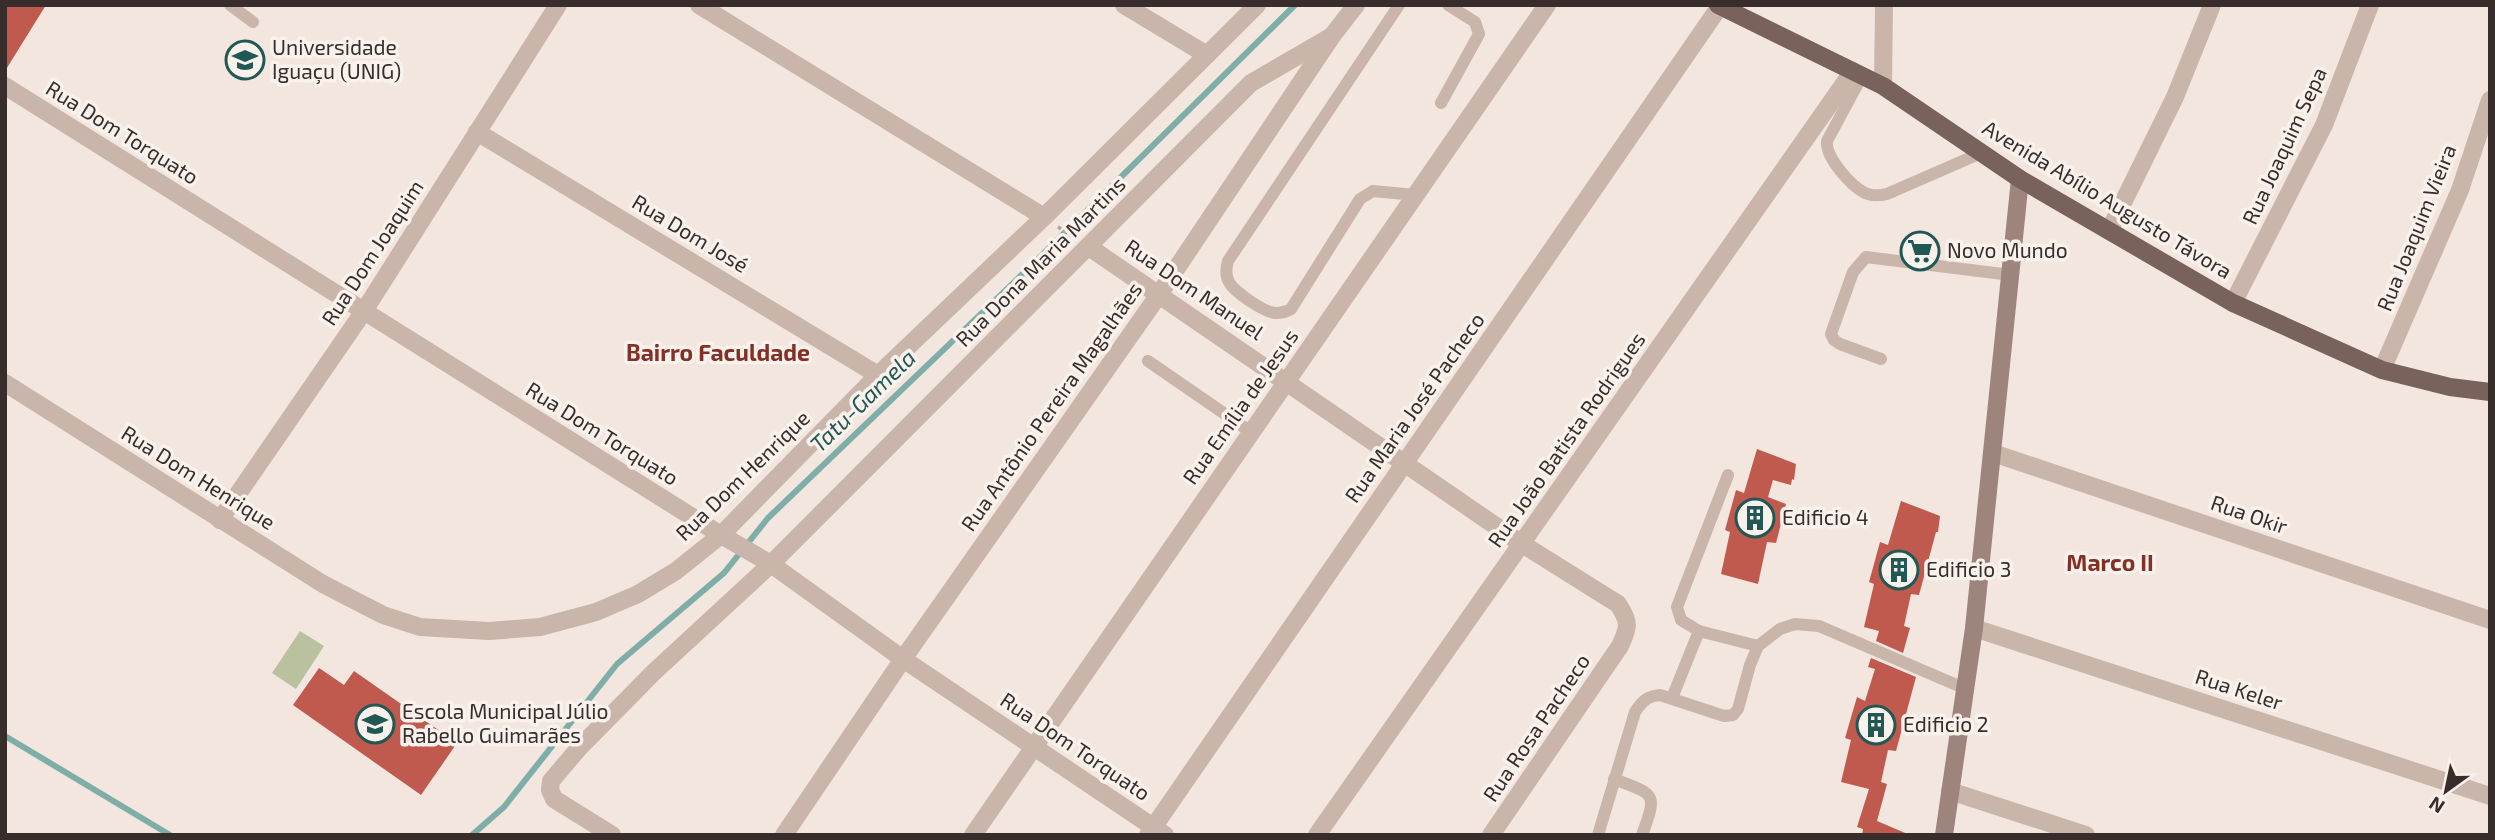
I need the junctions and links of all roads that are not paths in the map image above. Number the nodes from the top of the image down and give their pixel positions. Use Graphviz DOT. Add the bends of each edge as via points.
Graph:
graph roads {
  1 [pos="230,5"];
  2 [pos="558,5"];
  3 [pos="699,5"];
  4 [pos="1124,5"];
  5 [pos="1257,5"];
  6 [pos="1356,5"];
  7 [pos="1399,5"];
  8 [pos="1448,5"];
  9 [pos="1547,5"];
  10 [pos="1884,5"];
  11 [pos="2212,5"];
  12 [pos="2370,5"];
  13 [pos="1719,6"];
  14 [pos="253,22"];
  15 [pos="1332,36"];
  16 [pos="1207,55"];
  17 [pos="1857,73"];
  18 [pos="5,86"];
  19 [pos="1883,86"];
  20 [pos="2490,100"];
  21 [pos="1441,103"];
  22 [pos="477,132"];
  23 [pos="1981,153"];
  24 [pos="2020,179"];
  25 [pos="1415,195"];
  26 [pos="1044,217"];
  27 [pos="2109,231"];
  28 [pos="1089,247"];
  29 [pos="2011,275"];
  30 [pos="1160,293"];
  31 [pos="2234,303"];
  32 [pos="364,311"];
  33 [pos="1881,359"];
  34 [pos="1149,361"];
  35 [pos="2382,370"];
  36 [pos="878,374"];
  37 [pos="1286,381"];
  38 [pos="5,383"];
  39 [pos="2490,392"];
  40 [pos="1251,432"];
  41 [pos="1993,453"];
  42 [pos="1406,462"];
  43 [pos="1728,475"];
  44 [pos="220,520"];
  45 [pos="726,538"];
  46 [pos="1522,544"];
  47 [pos="763,559"];
  48 [pos="2490,620"];
  49 [pos="1974,628"];
  50 [pos="1699,631"];
  51 [pos="1620,646"];
  52 [pos="1758,646"];
  53 [pos="903,659"];
  54 [pos="1966,689"];
  55 [pos="1672,698"];
  56 [pos="1033,746"];
  57 [pos="1614,779"];
  58 [pos="1950,791"];
  59 [pos="2490,796"];
  60 [pos="1156,832"];
  61 [pos="611,835"];
  62 [pos="784,835"];
  63 [pos="973,835"];
  64 [pos="1317,835"];
  65 [pos="1491,835"];
  66 [pos="1598,835"];
  67 [pos="1642,835"];
  68 [pos="1944,835"];
  69 [pos="2086,835"];
  1 -- 14 [label="lane"];
  2 -- 22 [label="street, Rua Dom Joaquim"];
  3 -- 26 [label="street"];
  4 -- 16 [label="street"];
  5 -- 16 [label="street, Rua Dom Henrique"];
  6 -- 15 [label="street, Rua Antônio Pereira Magalhães"];
  7 -- 25 [label="lane" via="1228,261 1230,284 1266,310 1287,311 1360,199 1373,191"];
  8 -- 21 [label="lane" via="1475,22 1479,34"];
  9 -- 25 [label="street, Rua Emília de Jesus"];
  10 -- 19 [label="street"];
  11 -- 27 [label="street" via="2175,97"];
  12 -- 31 [label="street, Rua Joaquim Sepa" via="2324,125"];
  13 -- 17 [label="main road, Avenida Abílio Augusto Távora"];
  13 -- 42 [label="street, Rua Maria José Pacheco"];
  15 -- 28 [label="street, Rua Dona Maria Martins" via="1251,83"];
  15 -- 30 [label="street, Rua Antônio Pereira Magalhães"];
  16 -- 26 [label="street, Rua Dom Henrique"];
  17 -- 19 [label="main road, Avenida Abílio Augusto Távora"];
  17 -- 23 [label="lane" via="1826,147 1833,162 1861,191 1887,194"];
  17 -- 46 [label="street, Rua João Batista Rodrigues"];
  18 -- 32 [label="street, Rua Dom Torquato"];
  19 -- 23 [label="main road, Avenida Abílio Augusto Távora"];
  20 -- 35 [label="street, Rua Joaquim Vieira" via="2460,190"];
  22 -- 32 [label="street, Rua Dom Joaquim"];
  22 -- 36 [label="street, Rua Dom José"];
  23 -- 24 [label="main road, Avenida Abílio Augusto Távora"];
  24 -- 27 [label="main road, Avenida Abílio Augusto Távora"];
  24 -- 29 [label="street"];
  25 -- 37 [label="street, Rua Emília de Jesus"];
  26 -- 36 [label="street, Rua Dom Henrique"];
  27 -- 31 [label="main road, Avenida Abílio Augusto Távora"];
  28 -- 30 [label="street, Rua Dom Manuel"];
  28 -- 47 [label="street, Rua Dona Maria Martins"];
  29 -- 33 [label="lane" via="1866,257 1853,272 1831,334 1840,344"];
  29 -- 41 [label="street"];
  30 -- 37 [label="street, Rua Dom Manuel"];
  30 -- 53 [label="street, Rua Antônio Pereira Magalhães"];
  31 -- 35 [label="main road, Avenida Abílio Augusto Távora"];
  32 -- 44 [label="street, Rua Dom Joaquim"];
  32 -- 45 [label="street, Rua Dom Torquato"];
  34 -- 40 [label="lane"];
  35 -- 39 [label="main road, Avenida Abílio Augusto Távora"];
  36 -- 45 [label="street, Rua Dom Henrique"];
  37 -- 40 [label="street, Rua Emília de Jesus"];
  37 -- 42 [label="street, Rua Dom Manuel"];
  38 -- 44 [label="street, Rua Dom Henrique"];
  40 -- 56 [label="street, Rua Emília de Jesus"];
  41 -- 48 [label="street, Rua Okir"];
  41 -- 49 [label="street"];
  42 -- 46 [label="street, Rua Dom Manuel"];
  42 -- 60 [label="street, Rua Maria José Pacheco"];
  43 -- 50 [label="lane" via="1677,607 1681,620"];
  44 -- 45 [label="street, Rua Dom Henrique" via="383,615 420,626 489,631 540,627 607,607 638,594"];
  45 -- 47 [label="street, Rua Dom Torquato"];
  46 -- 51 [label="street, Rua Dom Manuel" via="1618,604 1628,629"];
  46 -- 64 [label="street, Rua João Batista Rodrigues"];
  47 -- 53 [label="street, Rua Dom Torquato"];
  47 -- 61 [label="street, Rua Dona Maria Martins" via="551,781 554,799"];
  49 -- 54 [label="street"];
  49 -- 59 [label="street, Rua Keler"];
  50 -- 52 [label="lane"];
  50 -- 55 [label="lane"];
  51 -- 65 [label="street, Rua Rosa Pacheco"];
  52 -- 54 [label="lane" via="1795,624 1819,626"];
  52 -- 55 [label="lane" via="1733,715"];
  53 -- 56 [label="street, Rua Dom Torquato"];
  53 -- 62 [label="street, Rua Antônio Pereira Magalhães"];
  54 -- 58 [label="street"];
  55 -- 57 [label="lane" via="1651,696 1638,706"];
  56 -- 60 [label="street, Rua Dom Torquato"];
  56 -- 63 [label="street, Rua Emília de Jesus"];
  57 -- 66 [label="lane"];
  57 -- 67 [label="lane" via="1645,791 1652,800"];
  58 -- 68 [label="street"];
  58 -- 69 [label="street"];
}
